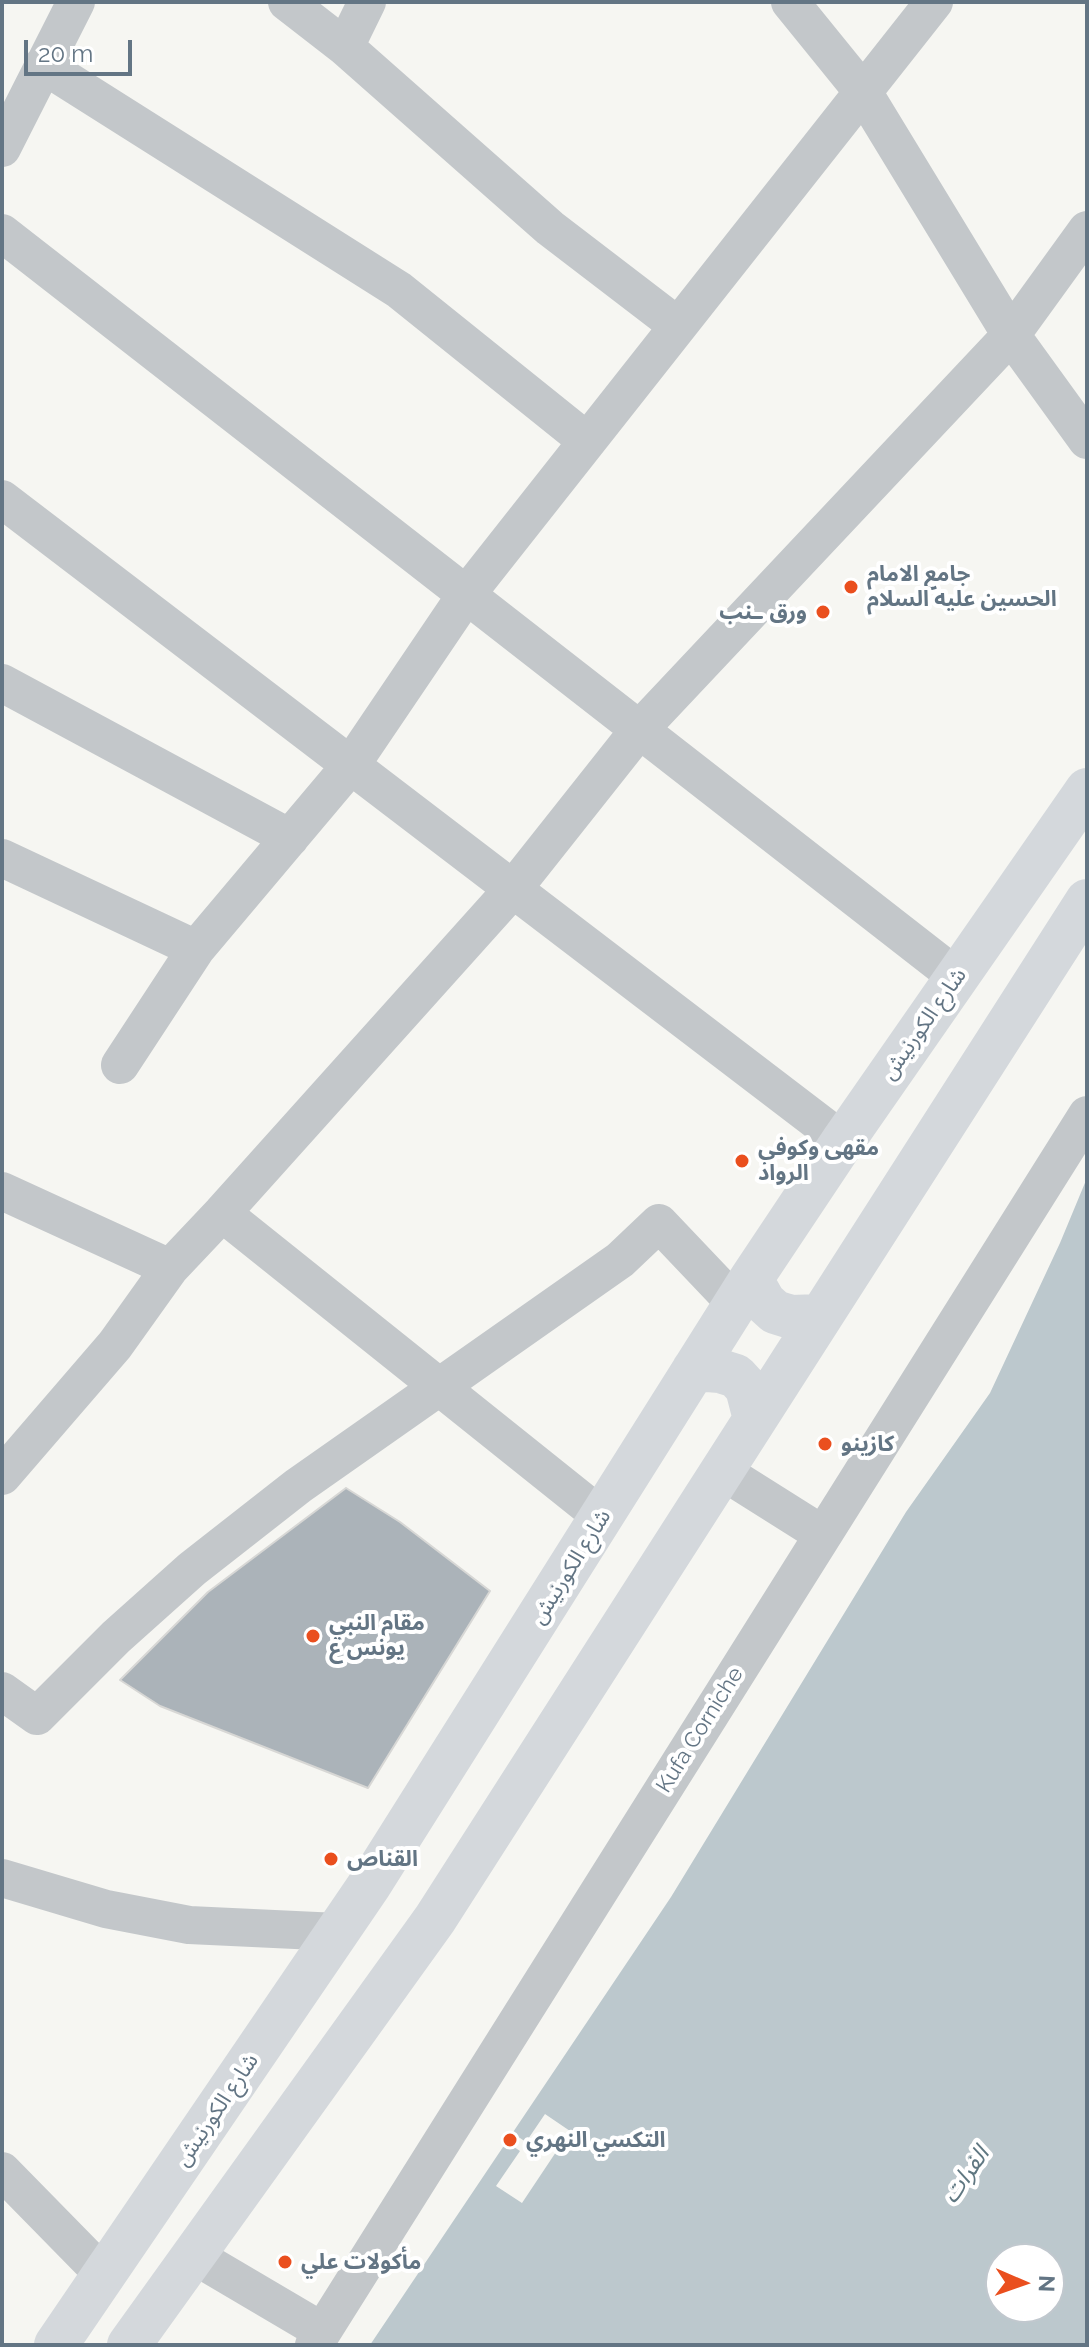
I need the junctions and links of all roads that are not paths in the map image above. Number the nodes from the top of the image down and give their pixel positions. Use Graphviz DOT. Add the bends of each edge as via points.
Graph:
graph roads {
  1 [pos="76,2"];
  2 [pos="287,2"];
  3 [pos="367,2"];
  4 [pos="790,2"];
  5 [pos="934,2"];
  6 [pos="345,47"];
  7 [pos="43,65"];
  8 [pos="863,92"];
  9 [pos="2,148"];
  10 [pos="1087,230"];
  11 [pos="2,233"];
  12 [pos="678,326"];
  13 [pos="1011,335"];
  14 [pos="1087,440"];
  15 [pos="587,441"];
  16 [pos="2,499"];
  17 [pos="466,595"];
  18 [pos="2,683"];
  19 [pos="639,730"];
  20 [pos="351,765"];
  21 [pos="1087,790"];
  22 [pos="290,838"];
  23 [pos="2,858"];
  24 [pos="513,889"];
  25 [pos="1087,901"];
  26 [pos="196,949"];
  27 [pos="957,977"];
  28 [pos="120,1065"];
  29 [pos="1087,1115"];
  30 [pos="843,1141"];
  31 [pos="2,1191"];
  32 [pos="222,1213"];
  33 [pos="170,1268"];
  34 [pos="743,1291"];
  35 [pos="821,1316"];
  36 [pos="694,1369"];
  37 [pos="439,1387"];
  38 [pos="755,1419"];
  39 [pos="722,1471"];
  40 [pos="2,1476"];
  41 [pos="602,1517"];
  42 [pos="822,1534"];
  43 [pos="2,1691"];
  44 [pos="2,1878"];
  45 [pos="338,1932"];
  46 [pos="2,2171"];
  47 [pos="193,2255"];
  48 [pos="105,2276"];
  49 [pos="318,2338"];
  50 [pos="56,2345"];
  51 [pos="129,2345"];
  1 -- 7 [label="street"];
  2 -- 6 [label="street"];
  3 -- 6 [label="street"];
  4 -- 8 [label="street"];
  5 -- 8 [label="street"];
  6 -- 12 [label="street" via="550,228"];
  7 -- 9 [label="street"];
  7 -- 15 [label="street" via="399,290"];
  8 -- 12 [label="street"];
  8 -- 13 [label="street"];
  10 -- 13 [label="street"];
  11 -- 17 [label="street"];
  12 -- 15 [label="street"];
  13 -- 14 [label="street"];
  13 -- 19 [label="street"];
  15 -- 17 [label="street"];
  16 -- 20 [label="street"];
  17 -- 19 [label="street"];
  17 -- 20 [label="street"];
  18 -- 22 [label="street"];
  19 -- 24 [label="street"];
  19 -- 27 [label="street"];
  20 -- 22 [label="street"];
  20 -- 24 [label="street"];
  21 -- 27 [label="street, شارع الكورنيش"];
  22 -- 26 [label="street"];
  23 -- 26 [label="street"];
  24 -- 30 [label="street"];
  24 -- 32 [label="street"];
  25 -- 35 [label="street"];
  26 -- 28 [label="street"];
  27 -- 30 [label="street, شارع الكورنيش"];
  29 -- 42 [label="street, Kufa Corniche"];
  30 -- 34 [label="street, شارع الكورنيش"];
  31 -- 33 [label="street"];
  32 -- 33 [label="street"];
  32 -- 37 [label="street"];
  33 -- 40 [label="street" via="115,1345"];
  34 -- 35 [label="street" via="775,1312"];
  34 -- 36 [label="street, شارع الكورنيش"];
  34 -- 37 [label="street" via="659,1223 620,1260"];
  35 -- 38 [label="street"];
  36 -- 38 [label="street" via="736,1376 747,1388"];
  36 -- 41 [label="street, شارع الكورنيش"];
  37 -- 41 [label="street"];
  37 -- 43 [label="street" via="192,1569 37,1716"];
  38 -- 39 [label="street"];
  39 -- 42 [label="street"];
  39 -- 47 [label="street" via="435,1919"];
  41 -- 45 [label="street, شارع الكورنيش"];
  42 -- 49 [label="street, Kufa Corniche"];
  44 -- 45 [label="street" via="106,1909 189,1925"];
  45 -- 48 [label="street, شارع الكورنيش"];
  46 -- 48 [label="street"];
  47 -- 49 [label="street"];
  47 -- 51 [label="street"];
  48 -- 50 [label="street, شارع الكورنيش"];
}
